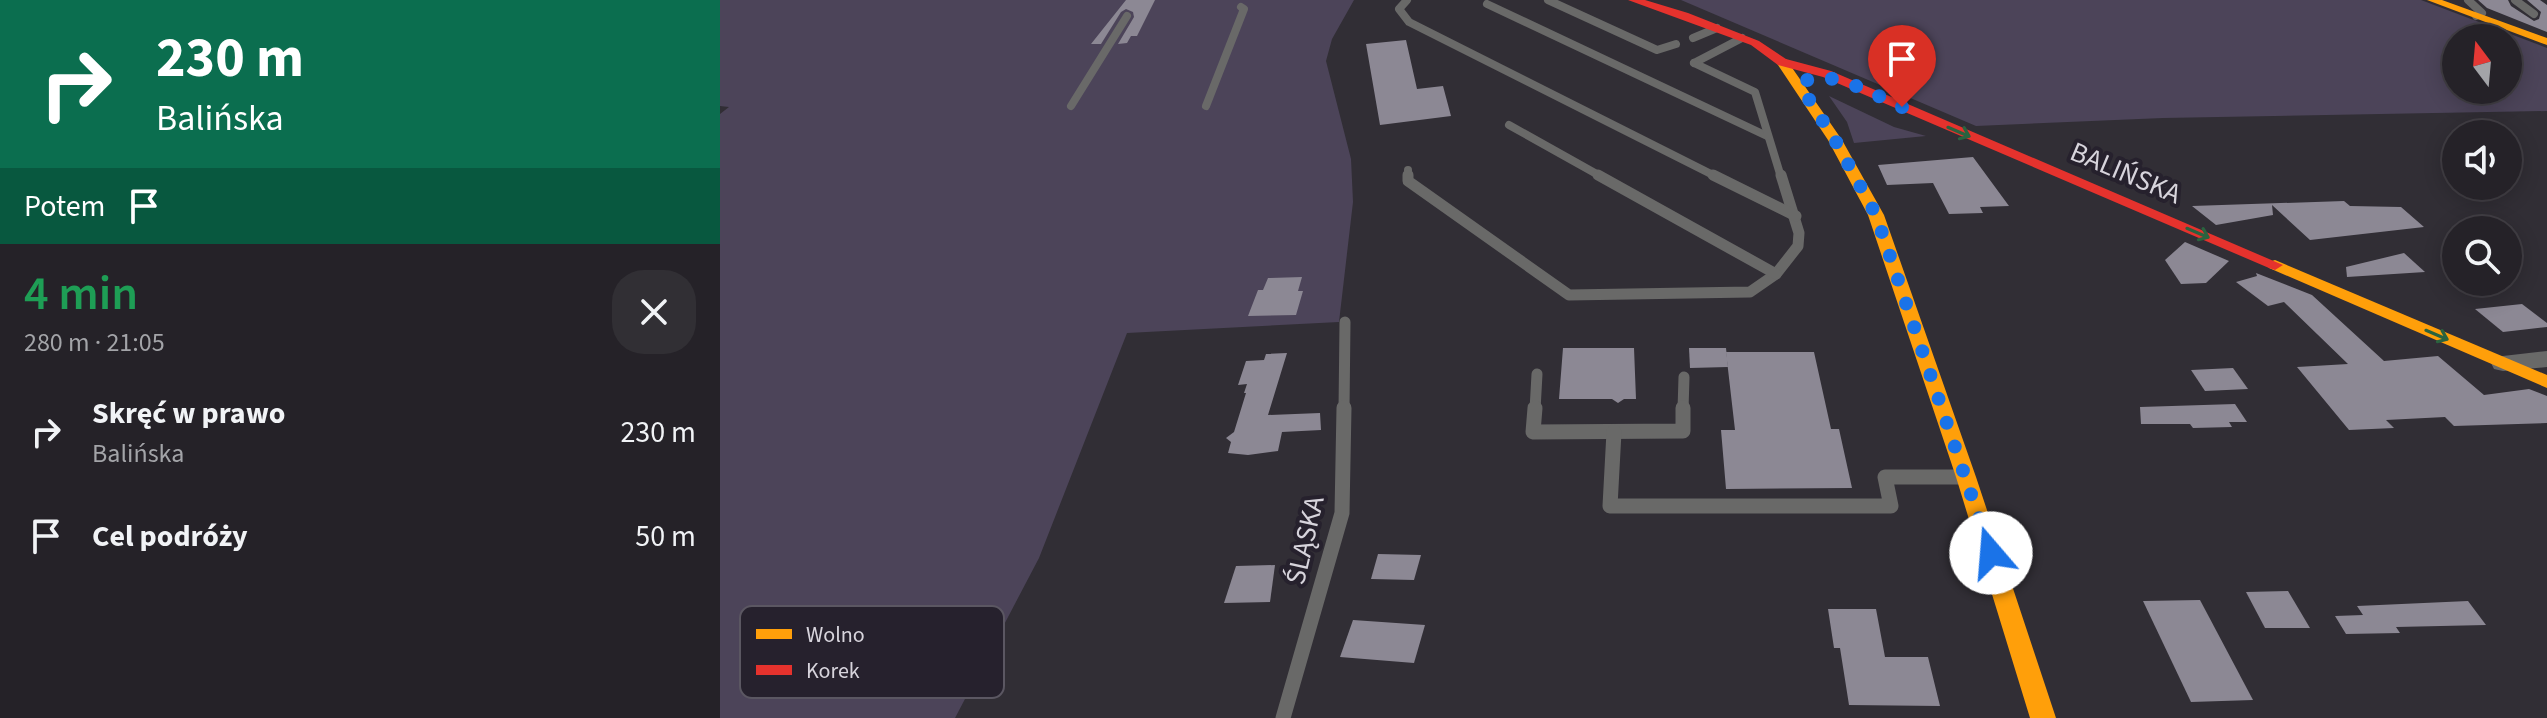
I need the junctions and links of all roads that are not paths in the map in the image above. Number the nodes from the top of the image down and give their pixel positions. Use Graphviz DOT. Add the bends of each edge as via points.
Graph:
graph roads {
  1 [pos="1407,0"];
  2 [pos="1548,0"];
  3 [pos="1633,0"];
  4 [pos="1656,0"];
  5 [pos="2432,0"];
  6 [pos="2515,0"];
  7 [pos="1487,4"];
  8 [pos="1241,7"];
  9 [pos="2472,8"];
  10 [pos="2534,14"];
  11 [pos="1684,15"];
  12 [pos="1127,16"];
  13 [pos="1717,28"];
  14 [pos="1693,38"];
  15 [pos="1742,38"];
  16 [pos="2547,42"];
  17 [pos="1676,44"];
  18 [pos="1782,62"];
  19 [pos="1836,79"];
  20 [pos="1801,87"];
  21 [pos="1071,106"];
  22 [pos="1206,106"];
  23 [pos="1509,125"];
  24 [pos="1767,136"];
  25 [pos="1408,170"];
  26 [pos="1796,216"];
  27 [pos="1776,274"];
  28 [pos="1345,322"];
  29 [pos="2547,359"];
  30 [pos="2503,363"];
  31 [pos="1537,374"];
  32 [pos="1684,377"];
  33 [pos="2547,382"];
  34 [pos="1614,432"];
  35 [pos="1966,477"];
  36 [pos="1283,718"];
  37 [pos="2043,718"];
  1 -- 26 [label="lane" via="1399,9 1409,22"];
  2 -- 17 [label="lane" via="1657,50"];
  3 -- 11 [label="main road, BALIŃSKA"];
  4 -- 11 [label="main road, BALIŃSKA"];
  5 -- 9 [label="main road"];
  6 -- 10 [label="lane"];
  7 -- 24 [label="lane"];
  8 -- 22 [label="lane"];
  9 -- 16 [label="main road"];
  11 -- 13 [label="main road, BALIŃSKA"];
  12 -- 21 [label="lane"];
  13 -- 14 [label="lane"];
  13 -- 15 [label="main road, BALIŃSKA"];
  15 -- 18 [label="main road, BALIŃSKA"];
  15 -- 24 [label="lane" via="1694,63 1755,92"];
  18 -- 19 [label="main road, BALIŃSKA"];
  18 -- 20 [label="main road"];
  19 -- 20 [label="main road" via="1810,78"];
  19 -- 30 [label="main road, BALIŃSKA, one-way"];
  20 -- 35 [label="main road" via="1876,215"];
  23 -- 27 [label="lane"];
  24 -- 26 [label="lane"];
  25 -- 27 [label="lane" via="1408,181 1569,295 1750,292"];
  26 -- 27 [label="lane" via="1798,246"];
  28 -- 36 [label="lane, ŚLĄSKA" via="1342,513"];
  29 -- 30 [label="street"];
  30 -- 33 [label="main road, BALIŃSKA"];
  31 -- 34 [label="lane" via="1533,432"];
  32 -- 34 [label="lane" via="1683,431"];
  34 -- 35 [label="lane" via="1610,506 1891,506 1885,477"];
  35 -- 37 [label="main road"];
}
